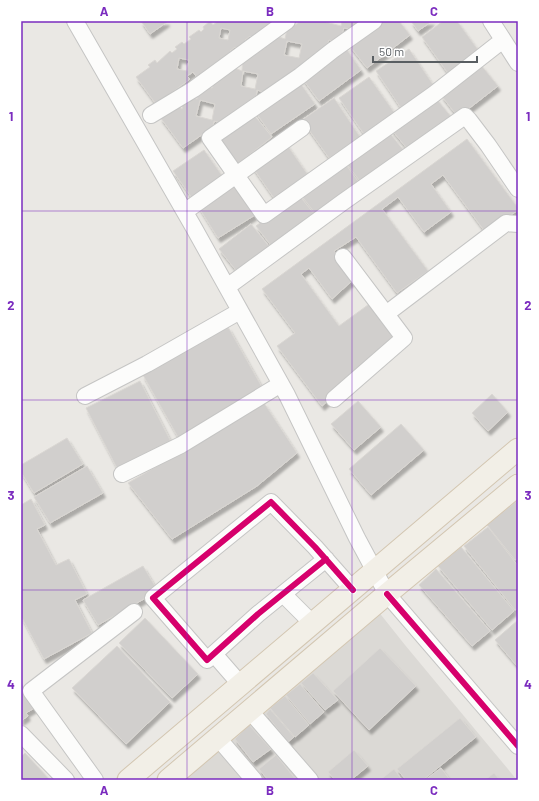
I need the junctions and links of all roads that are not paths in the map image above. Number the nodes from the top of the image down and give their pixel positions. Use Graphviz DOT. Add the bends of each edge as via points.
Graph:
graph roads {
  1 [pos="75,21"];
  2 [pos="287,21"];
  3 [pos="374,21"];
  4 [pos="491,21"];
  5 [pos="503,40"];
  6 [pos="518,63"];
  7 [pos="151,114"];
  8 [pos="302,128"];
  9 [pos="236,173"];
  10 [pos="518,189"];
  11 [pos="190,208"];
  12 [pos="518,224"];
  13 [pos="343,257"];
  14 [pos="227,287"];
  15 [pos="240,311"];
  16 [pos="386,314"];
  17 [pos="281,384"];
  18 [pos="85,396"];
  19 [pos="334,399"];
  20 [pos="518,449"];
  21 [pos="122,474"];
  22 [pos="518,485"];
  23 [pos="326,559"];
  24 [pos="376,571"];
  25 [pos="353,590"];
  26 [pos="283,594"];
  27 [pos="387,594"];
  28 [pos="134,612"];
  29 [pos="313,624"];
  30 [pos="218,658"];
  31 [pos="241,685"];
  32 [pos="250,711"];
  33 [pos="21,734"];
  34 [pos="218,738"];
  35 [pos="518,746"];
  36 [pos="66,780"];
  37 [pos="95,780"];
  38 [pos="128,780"];
  39 [pos="168,780"];
  40 [pos="254,780"];
  41 [pos="310,780"];
  1 -- 14 [label="street"];
  2 -- 7 [label="street" via="194,89"];
  3 -- 9 [label="street" via="210,138"];
  4 -- 5 [label="street"];
  5 -- 6 [label="street"];
  5 -- 9 [label="street" via="434,94 264,215"];
  8 -- 9 [label="street"];
  9 -- 11 [label="street"];
  10 -- 14 [label="street" via="465,116"];
  12 -- 16 [label="street" via="506,223"];
  13 -- 16 [label="street"];
  14 -- 15 [label="street"];
  15 -- 17 [label="street"];
  15 -- 18 [label="street" via="148,364"];
  16 -- 19 [label="street" via="404,338"];
  17 -- 21 [label="street" via="181,445"];
  17 -- 24 [label="street"];
  20 -- 24 [label="main road"];
  22 -- 27 [label="main road"];
  23 -- 25 [label="street"];
  23 -- 26 [label="street"];
  23 -- 30 [label="street" via="271,502 153,598 207,660"];
  24 -- 25 [label="main road"];
  24 -- 27 [label="street"];
  25 -- 29 [label="main road"];
  26 -- 29 [label="street"];
  26 -- 30 [label="street" via="258,614"];
  27 -- 32 [label="main road"];
  27 -- 35 [label="street"];
  28 -- 37 [label="street" via="31,691"];
  29 -- 31 [label="main road"];
  30 -- 31 [label="street"];
  31 -- 38 [label="main road"];
  32 -- 34 [label="main road"];
  32 -- 41 [label="street"];
  33 -- 36 [label="street"];
  34 -- 39 [label="main road"];
  34 -- 40 [label="street"];
}
